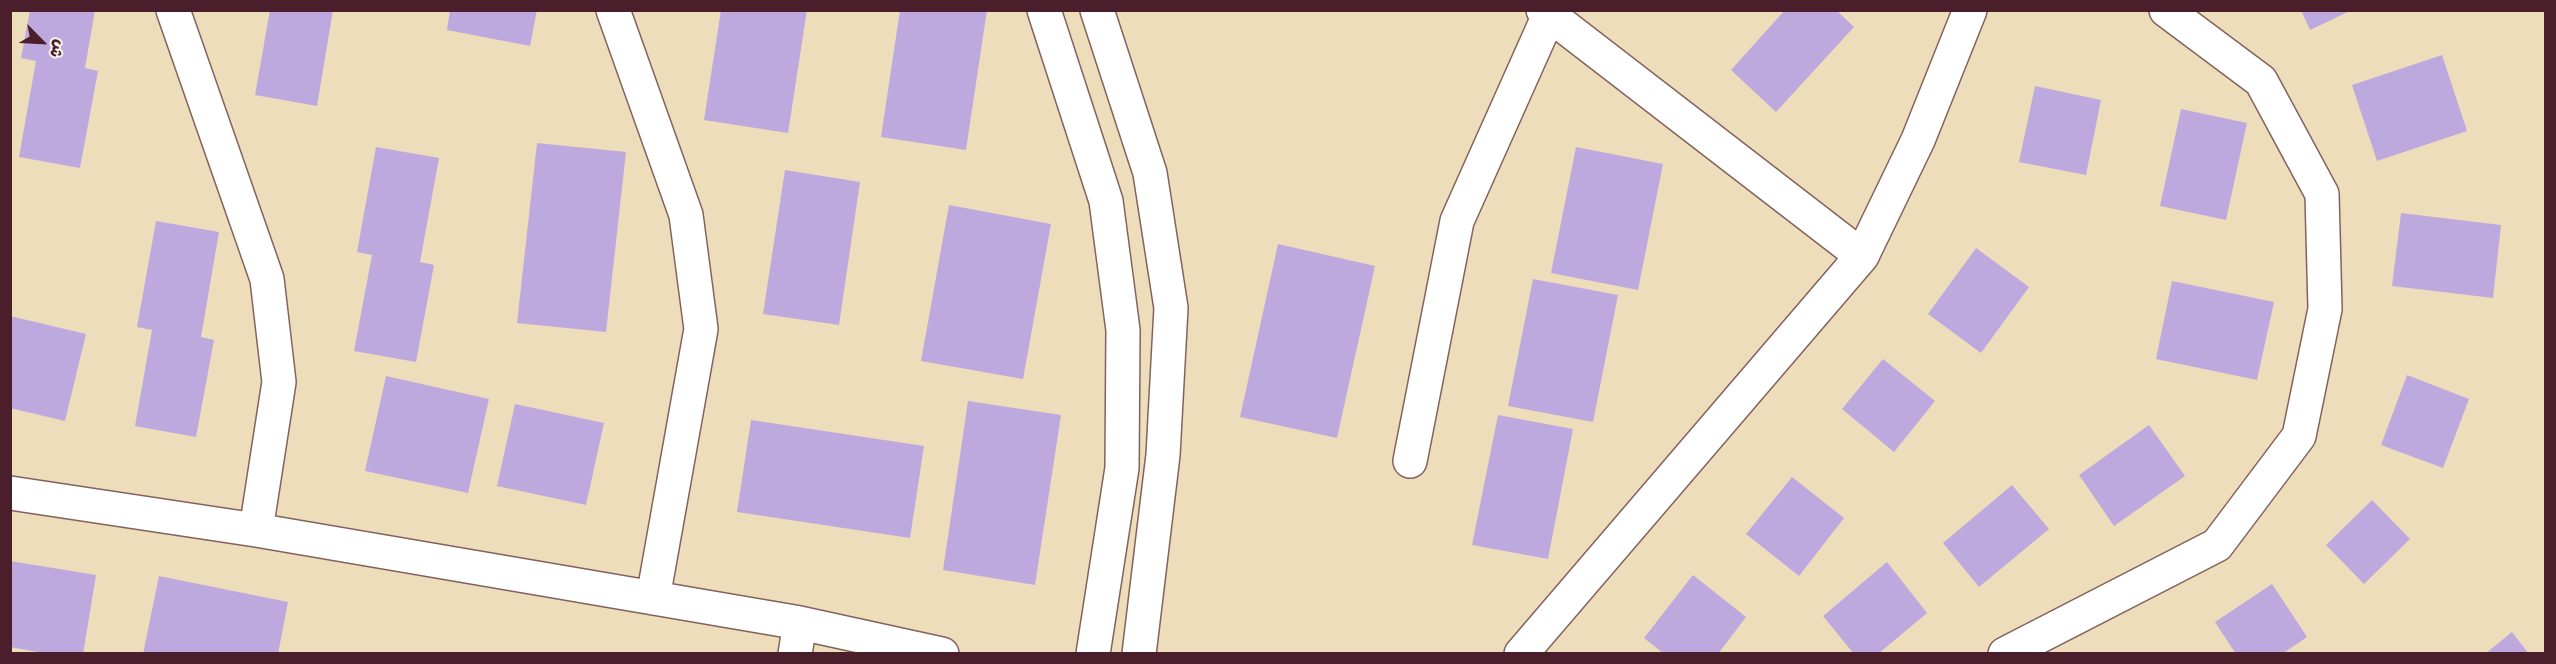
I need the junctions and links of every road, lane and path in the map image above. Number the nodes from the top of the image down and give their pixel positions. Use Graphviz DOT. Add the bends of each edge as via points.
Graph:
graph roads {
  1 [pos="173,10"];
  2 [pos="613,10"];
  3 [pos="1044,10"];
  4 [pos="1097,10"];
  5 [pos="1970,10"];
  6 [pos="2166,10"];
  7 [pos="1546,13"];
  8 [pos="1862,256"];
  9 [pos="1410,461"];
  10 [pos="10,493"];
  11 [pos="256,530"];
  12 [pos="653,598"];
  13 [pos="798,638"];
  14 [pos="942,654"];
  15 [pos="1093,654"];
  16 [pos="1139,654"];
  17 [pos="1521,654"];
  18 [pos="2005,654"];
  1 -- 11 [label="street" via="267,279 279,382"];
  2 -- 12 [label="street" via="686,215 700,329"];
  3 -- 15 [label="street" via="1106,201 1123,330 1122,468"];
  4 -- 16 [label="street" via="1150,173 1171,308 1163,455"];
  5 -- 8 [label="street" via="1918,140"];
  6 -- 18 [label="street" via="2261,81 2322,194 2325,309 2299,436 2217,544"];
  7 -- 8 [label="street"];
  7 -- 9 [label="street" via="1457,221"];
  8 -- 17 [label="street"];
  10 -- 11 [label="street"];
  11 -- 12 [label="street"];
  12 -- 13 [label="street"];
  13 -- 14 [label="street"];
}
